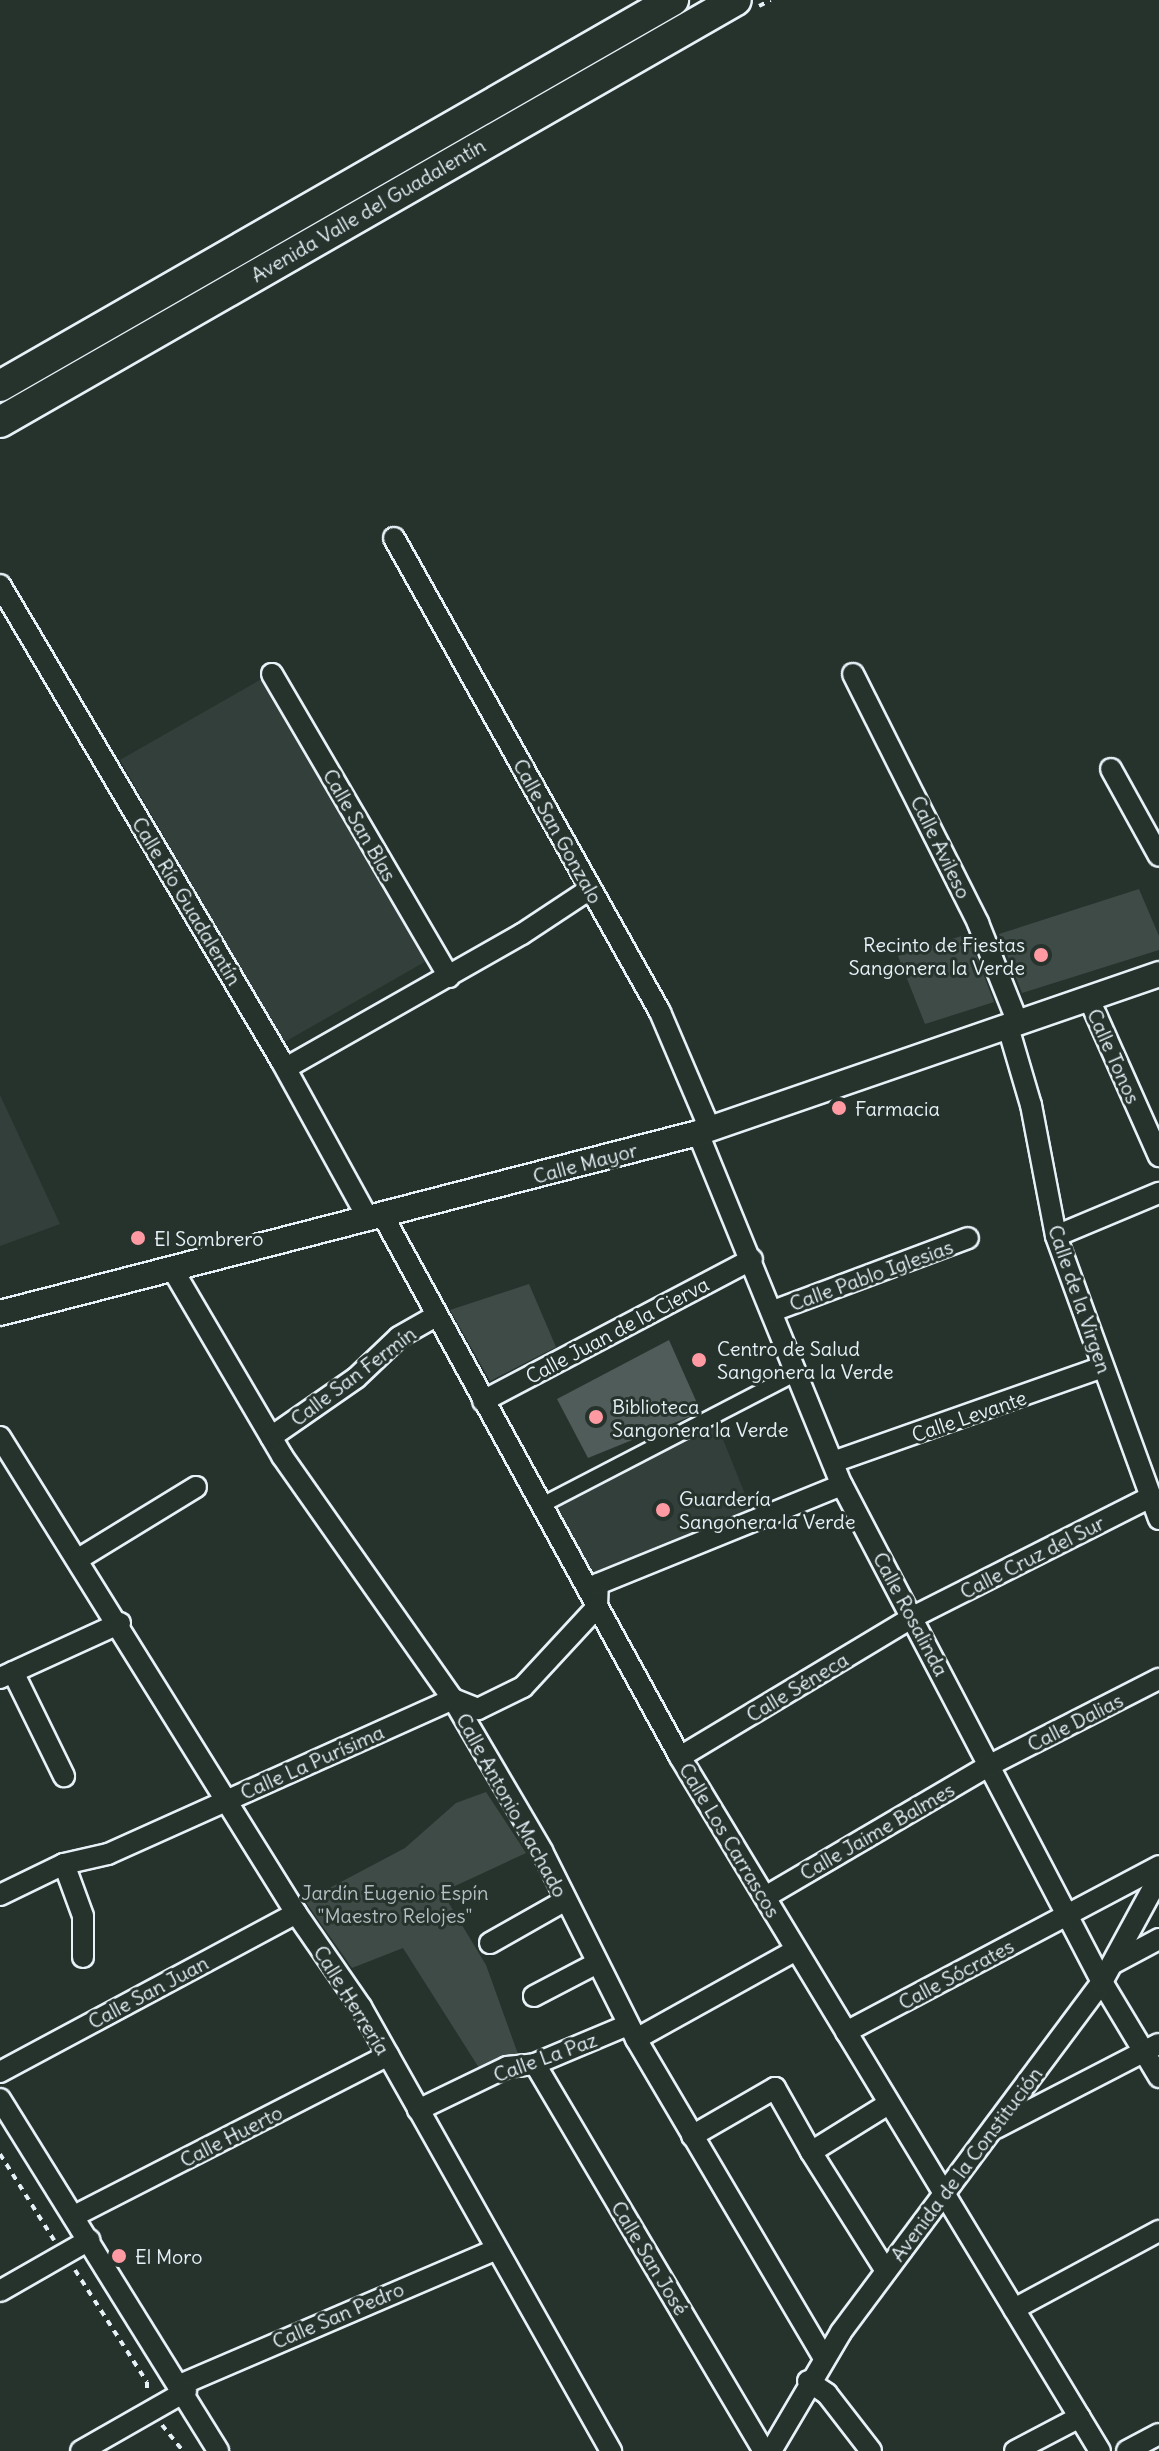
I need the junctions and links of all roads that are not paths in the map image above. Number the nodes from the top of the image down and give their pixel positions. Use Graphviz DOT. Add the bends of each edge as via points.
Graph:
graph roads {
  1 [pos="673,0"];
  2 [pos="736,0"];
  3 [pos="0,386"];
  4 [pos="0,422"];
  5 [pos="394,538"];
  6 [pos="0,585"];
  7 [pos="272,674"];
  8 [pos="853,674"];
  9 [pos="1111,769"];
  10 [pos="1159,856"];
  11 [pos="590,889"];
  12 [pos="1159,974"];
  13 [pos="449,977"];
  14 [pos="1089,999"];
  15 [pos="1013,1025"];
  16 [pos="286,1068"];
  17 [pos="704,1131"];
  18 [pos="1159,1156"];
  19 [pos="1159,1193"];
  20 [pos="376,1218"];
  21 [pos="1056,1236"];
  22 [pos="968,1238"];
  23 [pos="752,1259"];
  24 [pos="173,1270"];
  25 [pos="773,1311"];
  26 [pos="0,1313"];
  27 [pos="436,1316"];
  28 [pos="1103,1367"];
  29 [pos="797,1373"];
  30 [pos="483,1401"];
  31 [pos="0,1437"];
  32 [pos="271,1437"];
  33 [pos="833,1462"];
  34 [pos="19,1468"];
  35 [pos="0,1479"];
  36 [pos="842,1485"];
  37 [pos="196,1487"];
  38 [pos="1151,1497"];
  39 [pos="540,1506"];
  40 [pos="1159,1519"];
  41 [pos="80,1558"];
  42 [pos="597,1607"];
  43 [pos="913,1617"];
  44 [pos="120,1623"];
  45 [pos="6,1675"];
  46 [pos="1159,1679"];
  47 [pos="453,1699"];
  48 [pos="680,1757"];
  49 [pos="990,1765"];
  50 [pos="64,1776"];
  51 [pos="228,1799"];
  52 [pos="64,1864"];
  53 [pos="1159,1866"];
  54 [pos="1159,1877"];
  55 [pos="0,1895"];
  56 [pos="765,1897"];
  57 [pos="566,1900"];
  58 [pos="296,1913"];
  59 [pos="1066,1915"];
  60 [pos="1159,1939"];
  61 [pos="490,1943"];
  62 [pos="796,1950"];
  63 [pos="83,1957"];
  64 [pos="597,1963"];
  65 [pos="1114,1963"];
  66 [pos="1102,1982"];
  67 [pos="534,1996"];
  68 [pos="632,2032"];
  69 [pos="846,2032"];
  70 [pos="1152,2048"];
  71 [pos="388,2055"];
  72 [pos="535,2064"];
  73 [pos="0,2072"];
  74 [pos="1159,2077"];
  75 [pos="0,2099"];
  76 [pos="888,2104"];
  77 [pos="418,2110"];
  78 [pos="992,2130"];
  79 [pos="692,2136"];
  80 [pos="811,2152"];
  81 [pos="944,2192"];
  82 [pos="74,2216"];
  83 [pos="1159,2231"];
  84 [pos="89,2240"];
  85 [pos="495,2250"];
  86 [pos="886,2271"];
  87 [pos="0,2291"];
  88 [pos="1014,2309"];
  89 [pos="823,2357"];
  90 [pos="808,2381"];
  91 [pos="184,2388"];
  92 [pos="1080,2417"];
  93 [pos="1159,2434"];
  94 [pos="81,2451"];
  95 [pos="218,2451"];
  96 [pos="611,2451"];
  97 [pos="764,2451"];
  98 [pos="771,2451"];
  99 [pos="871,2451"];
  100 [pos="1015,2451"];
  101 [pos="1100,2451"];
  102 [pos="1127,2451"];
  1 -- 3 [label="main road, Avenida Valle del Guadalentín"];
  2 -- 4 [label="main road, Avenida Valle del Guadalentín"];
  5 -- 11 [label="street, Calle San Gonzalo"];
  6 -- 16 [label="street, Calle Río Guadalentín"];
  7 -- 13 [label="street, Calle San Blas"];
  8 -- 15 [label="street, Calle Avileso" via="978,923"];
  9 -- 10 [label="street"];
  11 -- 13 [label="street"];
  11 -- 17 [label="street, Calle San Gonzalo" via="660,1012"];
  12 -- 14 [label="street, Calle Mayor"];
  13 -- 16 [label="street"];
  14 -- 15 [label="street, Calle Mayor"];
  14 -- 18 [label="street, Calle Tonos"];
  15 -- 17 [label="street, Calle Mayor"];
  15 -- 21 [label="street, Calle de la Virgen"];
  16 -- 20 [label="street, Calle Río Guadalentín"];
  17 -- 20 [label="street, Calle Mayor"];
  17 -- 23 [label="street, Calle Rosalinda"];
  19 -- 21 [label="street"];
  20 -- 24 [label="street, Calle Mayor"];
  20 -- 27 [label="street, Calle Los Carrascos"];
  21 -- 28 [label="street, Calle de la Virgen"];
  22 -- 25 [label="street, Calle Pablo Iglesias"];
  23 -- 25 [label="street, Calle Rosalinda"];
  23 -- 30 [label="street, Calle Juan de la Cierva"];
  24 -- 26 [label="street, Calle Mayor"];
  24 -- 32 [label="street, Calle Antonio Machado"];
  25 -- 29 [label="street, Calle Rosalinda"];
  27 -- 30 [label="street, Calle Los Carrascos"];
  27 -- 32 [label="street, Calle San Fermín" via="399,1337 356,1378"];
  28 -- 33 [label="street, Calle Levante"];
  28 -- 38 [label="street, Calle de la Virgen"];
  29 -- 33 [label="street, Calle Rosalinda"];
  29 -- 39 [label="street"];
  30 -- 39 [label="street, Calle Los Carrascos"];
  31 -- 34 [label="street, Calle Herrería"];
  32 -- 47 [label="street, Calle Antonio Machado"];
  33 -- 36 [label="street, Calle Rosalinda"];
  34 -- 35 [label="street"];
  34 -- 41 [label="street, Calle Herrería"];
  36 -- 42 [label="street" via="598,1584"];
  36 -- 43 [label="street, Calle Rosalinda"];
  37 -- 41 [label="street"];
  38 -- 40 [label="street, Calle de la Virgen"];
  38 -- 43 [label="street, Calle Cruz del Sur"];
  39 -- 42 [label="street, Calle Los Carrascos"];
  41 -- 44 [label="street, Calle Herrería"];
  42 -- 47 [label="street" via="523,1687 478,1709"];
  42 -- 48 [label="street, Calle Los Carrascos"];
  43 -- 48 [label="street, Calle Séneca"];
  43 -- 49 [label="street, Calle Rosalinda"];
  44 -- 45 [label="street"];
  44 -- 51 [label="street, Calle Herrería"];
  45 -- 50 [label="street"];
  46 -- 49 [label="street, Calle Dalias"];
  47 -- 51 [label="street, Calle La Purísima"];
  47 -- 57 [label="street, Calle Antonio Machado"];
  48 -- 56 [label="street, Calle Los Carrascos"];
  49 -- 56 [label="street, Calle Jaime Balmes"];
  49 -- 59 [label="street, Calle Rosalinda"];
  51 -- 52 [label="street, Calle La Purísima" via="108,1854"];
  51 -- 58 [label="street, Calle Herrería"];
  52 -- 55 [label="street, Calle La Purísima"];
  52 -- 63 [label="street" via="83,1916"];
  53 -- 59 [label="street, Calle Sócrates"];
  54 -- 65 [label="street, Avenida de la Constitución"];
  56 -- 62 [label="street, Calle Los Carrascos"];
  57 -- 61 [label="street"];
  57 -- 64 [label="street, Calle Antonio Machado"];
  58 -- 71 [label="street, Calle Herrería"];
  58 -- 73 [label="street, Calle San Juan"];
  59 -- 66 [label="street, Calle Rosalinda"];
  59 -- 69 [label="street, Calle Sócrates"];
  60 -- 65 [label="street"];
  62 -- 68 [label="street, Calle La Paz"];
  62 -- 69 [label="street, Calle Los Carrascos"];
  64 -- 67 [label="street"];
  64 -- 68 [label="street, Calle Antonio Machado"];
  65 -- 66 [label="street, Avenida de la Constitución"];
  66 -- 70 [label="street, Calle Rosalinda"];
  66 -- 78 [label="street, Avenida de la Constitución"];
  68 -- 72 [label="street, Calle La Paz"];
  68 -- 79 [label="street, Calle Antonio Machado"];
  69 -- 76 [label="street, Calle Los Carrascos"];
  70 -- 74 [label="street, Calle Rosalinda"];
  70 -- 78 [label="street"];
  71 -- 77 [label="street, Calle Herrería"];
  71 -- 82 [label="street, Calle Huerto"];
  72 -- 77 [label="street, Calle La Paz" via="507,2067"];
  72 -- 97 [label="street, Calle San José"];
  75 -- 82 [label="street"];
  76 -- 80 [label="street"];
  76 -- 81 [label="street, Calle Los Carrascos"];
  77 -- 85 [label="street, Calle Herrería"];
  78 -- 81 [label="street, Avenida de la Constitución"];
  79 -- 80 [label="street" via="775,2088"];
  79 -- 89 [label="street, Calle Antonio Machado"];
  80 -- 86 [label="street"];
  81 -- 86 [label="street, Avenida de la Constitución"];
  81 -- 88 [label="street, Calle Los Carrascos"];
  82 -- 84 [label="street"];
  83 -- 88 [label="street"];
  84 -- 87 [label="street"];
  84 -- 91 [label="street"];
  85 -- 91 [label="street, Calle San Pedro"];
  85 -- 96 [label="street, Calle Herrería"];
  86 -- 89 [label="street, Avenida de la Constitución"];
  88 -- 92 [label="street, Calle Los Carrascos"];
  89 -- 90 [label="street, Avenida de la Constitución"];
  90 -- 98 [label="street, Avenida de la Constitución"];
  90 -- 99 [label="street" via="827,2394"];
  91 -- 94 [label="street, Calle San Pedro"];
  91 -- 95 [label="street"];
  92 -- 100 [label="street"];
  92 -- 101 [label="street, Calle Los Carrascos"];
  93 -- 102 [label="street"];
}
